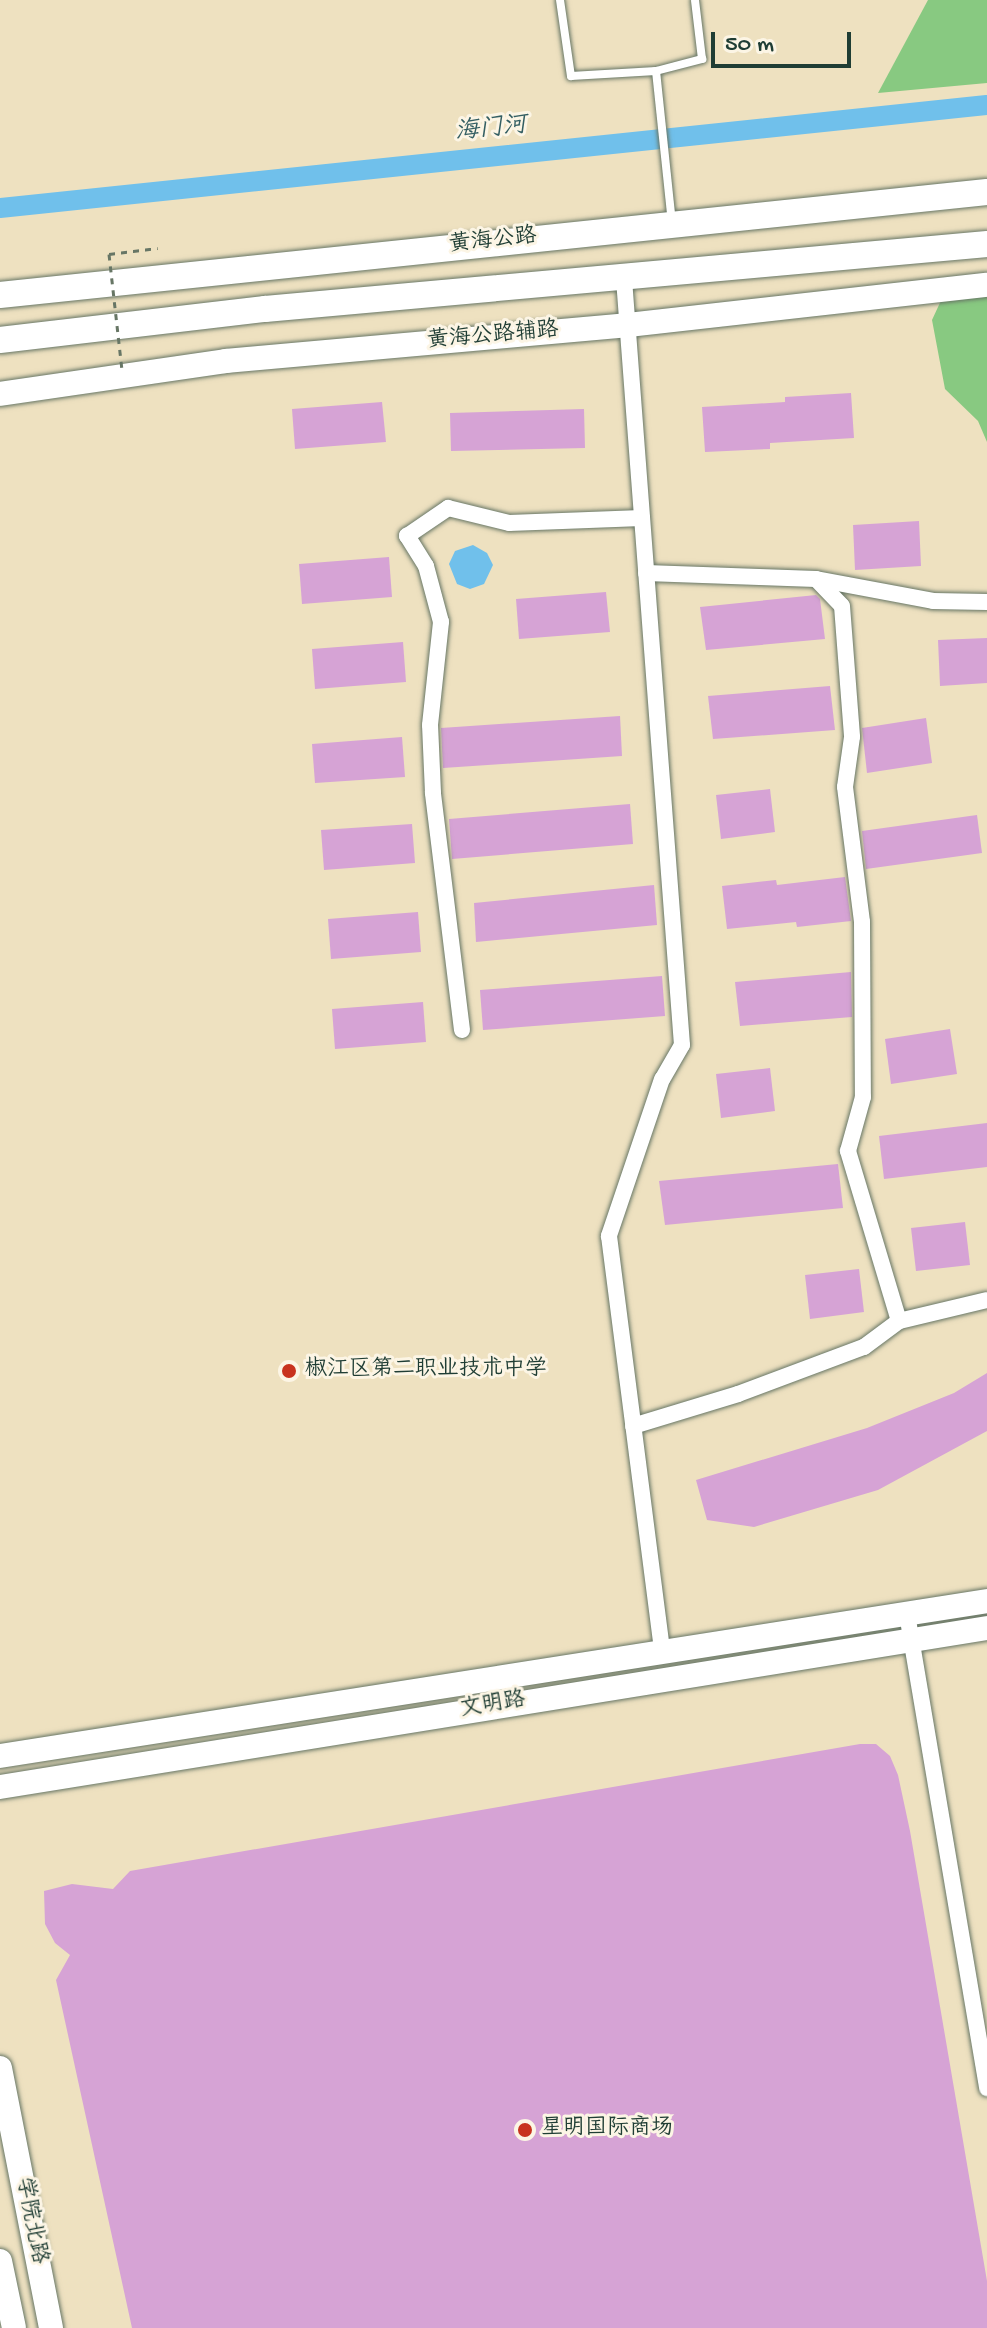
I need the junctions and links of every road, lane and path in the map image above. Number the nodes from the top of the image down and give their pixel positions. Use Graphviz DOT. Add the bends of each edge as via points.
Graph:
graph roads {
  1 [pos="560,0"];
  2 [pos="695,0"];
  3 [pos="656,71"];
  4 [pos="987,192"];
  5 [pos="672,224"];
  6 [pos="987,244"];
  7 [pos="158,248"];
  8 [pos="624,279"];
  9 [pos="987,285"];
  10 [pos="0,295"];
  11 [pos="628,325"];
  12 [pos="0,340"];
  13 [pos="122,369"];
  14 [pos="0,394"];
  15 [pos="642,518"];
  16 [pos="646,573"];
  17 [pos="816,579"];
  18 [pos="987,602"];
  19 [pos="462,1030"];
  20 [pos="987,1300"];
  21 [pos="899,1321"];
  22 [pos="633,1426"];
  23 [pos="987,1601"];
  24 [pos="907,1614"];
  25 [pos="987,1628"];
  26 [pos="912,1640"];
  27 [pos="662,1652"];
  28 [pos="0,1756"];
  29 [pos="0,1787"];
  30 [pos="0,2068"];
  31 [pos="987,2088"];
  32 [pos="0,2261"];
  33 [pos="14,2328"];
  34 [pos="51,2328"];
  1 -- 3 [label="lane" via="571,76"];
  2 -- 3 [label="lane" via="702,59"];
  3 -- 5 [label="lane"];
  4 -- 5 [label="main road, 黄海公路"];
  5 -- 10 [label="main road, 黄海公路"];
  6 -- 8 [label="main road"];
  7 -- 13 [label="path, bridge" via="109,254"];
  8 -- 11 [label="street"];
  8 -- 12 [label="main road" via="265,309"];
  9 -- 11 [label="main road, 黄海公路辅路"];
  11 -- 14 [label="main road, 黄海公路辅路" via="226,361"];
  11 -- 15 [label="street"];
  15 -- 16 [label="street"];
  15 -- 19 [label="street" via="509,523 448,508 407,536 426,566 441,622 430,725 433,793"];
  16 -- 17 [label="street"];
  16 -- 22 [label="street" via="682,1045 662,1079 609,1236"];
  17 -- 18 [label="street" via="933,601"];
  17 -- 21 [label="street" via="842,606 852,737 845,787 862,922 863,1097 848,1151"];
  20 -- 21 [label="street"];
  21 -- 22 [label="street" via="864,1347"];
  22 -- 27 [label="street"];
  23 -- 24 [label="main road, 文明路"];
  24 -- 26 [label="street"];
  24 -- 27 [label="main road, 文明路"];
  25 -- 26 [label="main road, 文明路"];
  26 -- 29 [label="main road, 文明路"];
  26 -- 31 [label="street"];
  27 -- 28 [label="main road, 文明路"];
  30 -- 34 [label="main road, 学院北路"];
  32 -- 33 [label="main road, 学院北路"];
}
